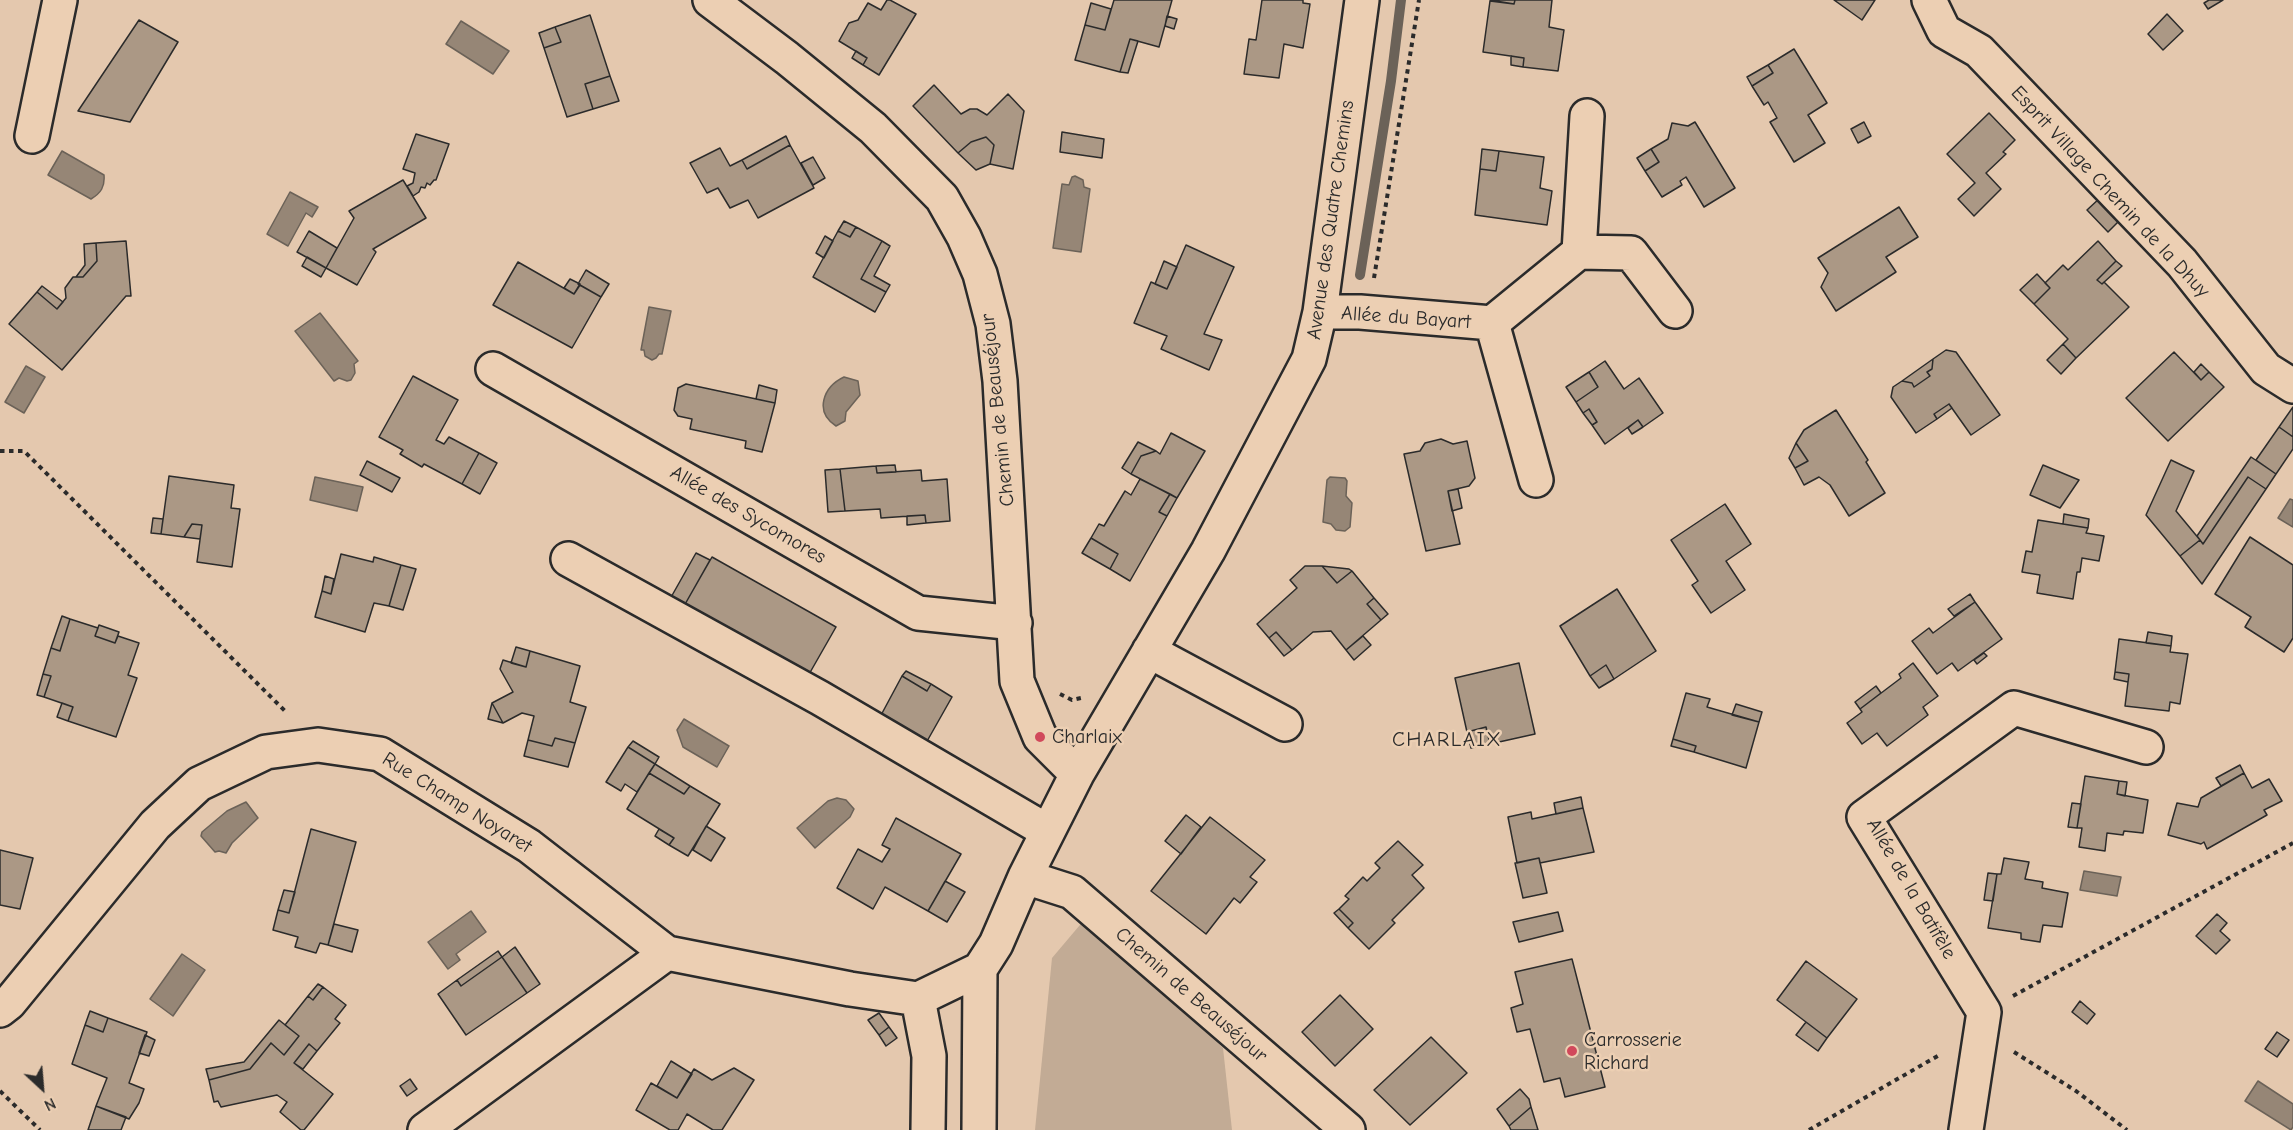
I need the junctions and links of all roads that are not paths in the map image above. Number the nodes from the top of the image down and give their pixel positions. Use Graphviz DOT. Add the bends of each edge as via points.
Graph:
graph roads {
  1 [pos="60,0"];
  2 [pos="710,0"];
  3 [pos="1362,0"];
  4 [pos="1929,0"];
  5 [pos="1587,116"];
  6 [pos="32,136"];
  7 [pos="1579,252"];
  8 [pos="1675,311"];
  9 [pos="1320,312"];
  10 [pos="1492,323"];
  11 [pos="493,369"];
  12 [pos="2293,386"];
  13 [pos="1536,480"];
  14 [pos="568,559"];
  15 [pos="1015,623"];
  16 [pos="1149,651"];
  17 [pos="1285,724"];
  18 [pos="2146,747"];
  19 [pos="1077,774"];
  20 [pos="1047,831"];
  21 [pos="1025,877"];
  22 [pos="668,953"];
  23 [pos="980,969"];
  24 [pos="918,999"];
  25 [pos="0,1010"];
  26 [pos="929,1056"];
  27 [pos="980,1058"];
  28 [pos="425,1130"];
  29 [pos="928,1130"];
  30 [pos="979,1130"];
  31 [pos="1348,1130"];
  32 [pos="1966,1130"];
  1 -- 6 [label="street"];
  2 -- 15 [label="street, Chemin de Beauséjour" via="873,128 942,198 964,237 980,274 994,335"];
  3 -- 9 [label="street, Avenue des Quatre Chemins"];
  4 -- 12 [label="street, Esprit Village Chemin de la Dhuy" via="1944,31 1979,51 2182,263 2266,369"];
  5 -- 7 [label="street"];
  7 -- 8 [label="street" via="1631,253"];
  7 -- 10 [label="street, Allée du Bayart"];
  9 -- 10 [label="street, Allée du Bayart"];
  9 -- 16 [label="street, Avenue des Quatre Chemins" via="1310,358 1208,551"];
  10 -- 13 [label="street, Allée du Bayart"];
  11 -- 15 [label="street, Allée des Sycomores" via="918,613"];
  14 -- 20 [label="street" via="820,698"];
  15 -- 19 [label="street, Chemin de Beauséjour" via="1017,681 1040,737"];
  16 -- 17 [label="street"];
  16 -- 19 [label="street, Avenue des Quatre Chemins"];
  18 -- 32 [label="street, Allée de la Batifèle" via="2014,708 1864,817 1982,1021"];
  19 -- 20 [label="street, Avenue des Quatre Chemins"];
  20 -- 21 [label="street, Avenue des Quatre Chemins"];
  21 -- 23 [label="street, Avenue des Quatre Chemins" via="996,944"];
  21 -- 31 [label="street, Chemin de Beauséjour" via="1072,892"];
  22 -- 24 [label="street, Rue Champ Noyaret"];
  22 -- 25 [label="street, Rue Champ Noyaret" via="529,846 380,754 318,745 266,752 199,784 155,825"];
  22 -- 28 [label="street"];
  23 -- 24 [label="street"];
  23 -- 27 [label="street"];
  24 -- 26 [label="street"];
  26 -- 27 [label="street"];
  26 -- 29 [label="street"];
  27 -- 30 [label="street"];
}
